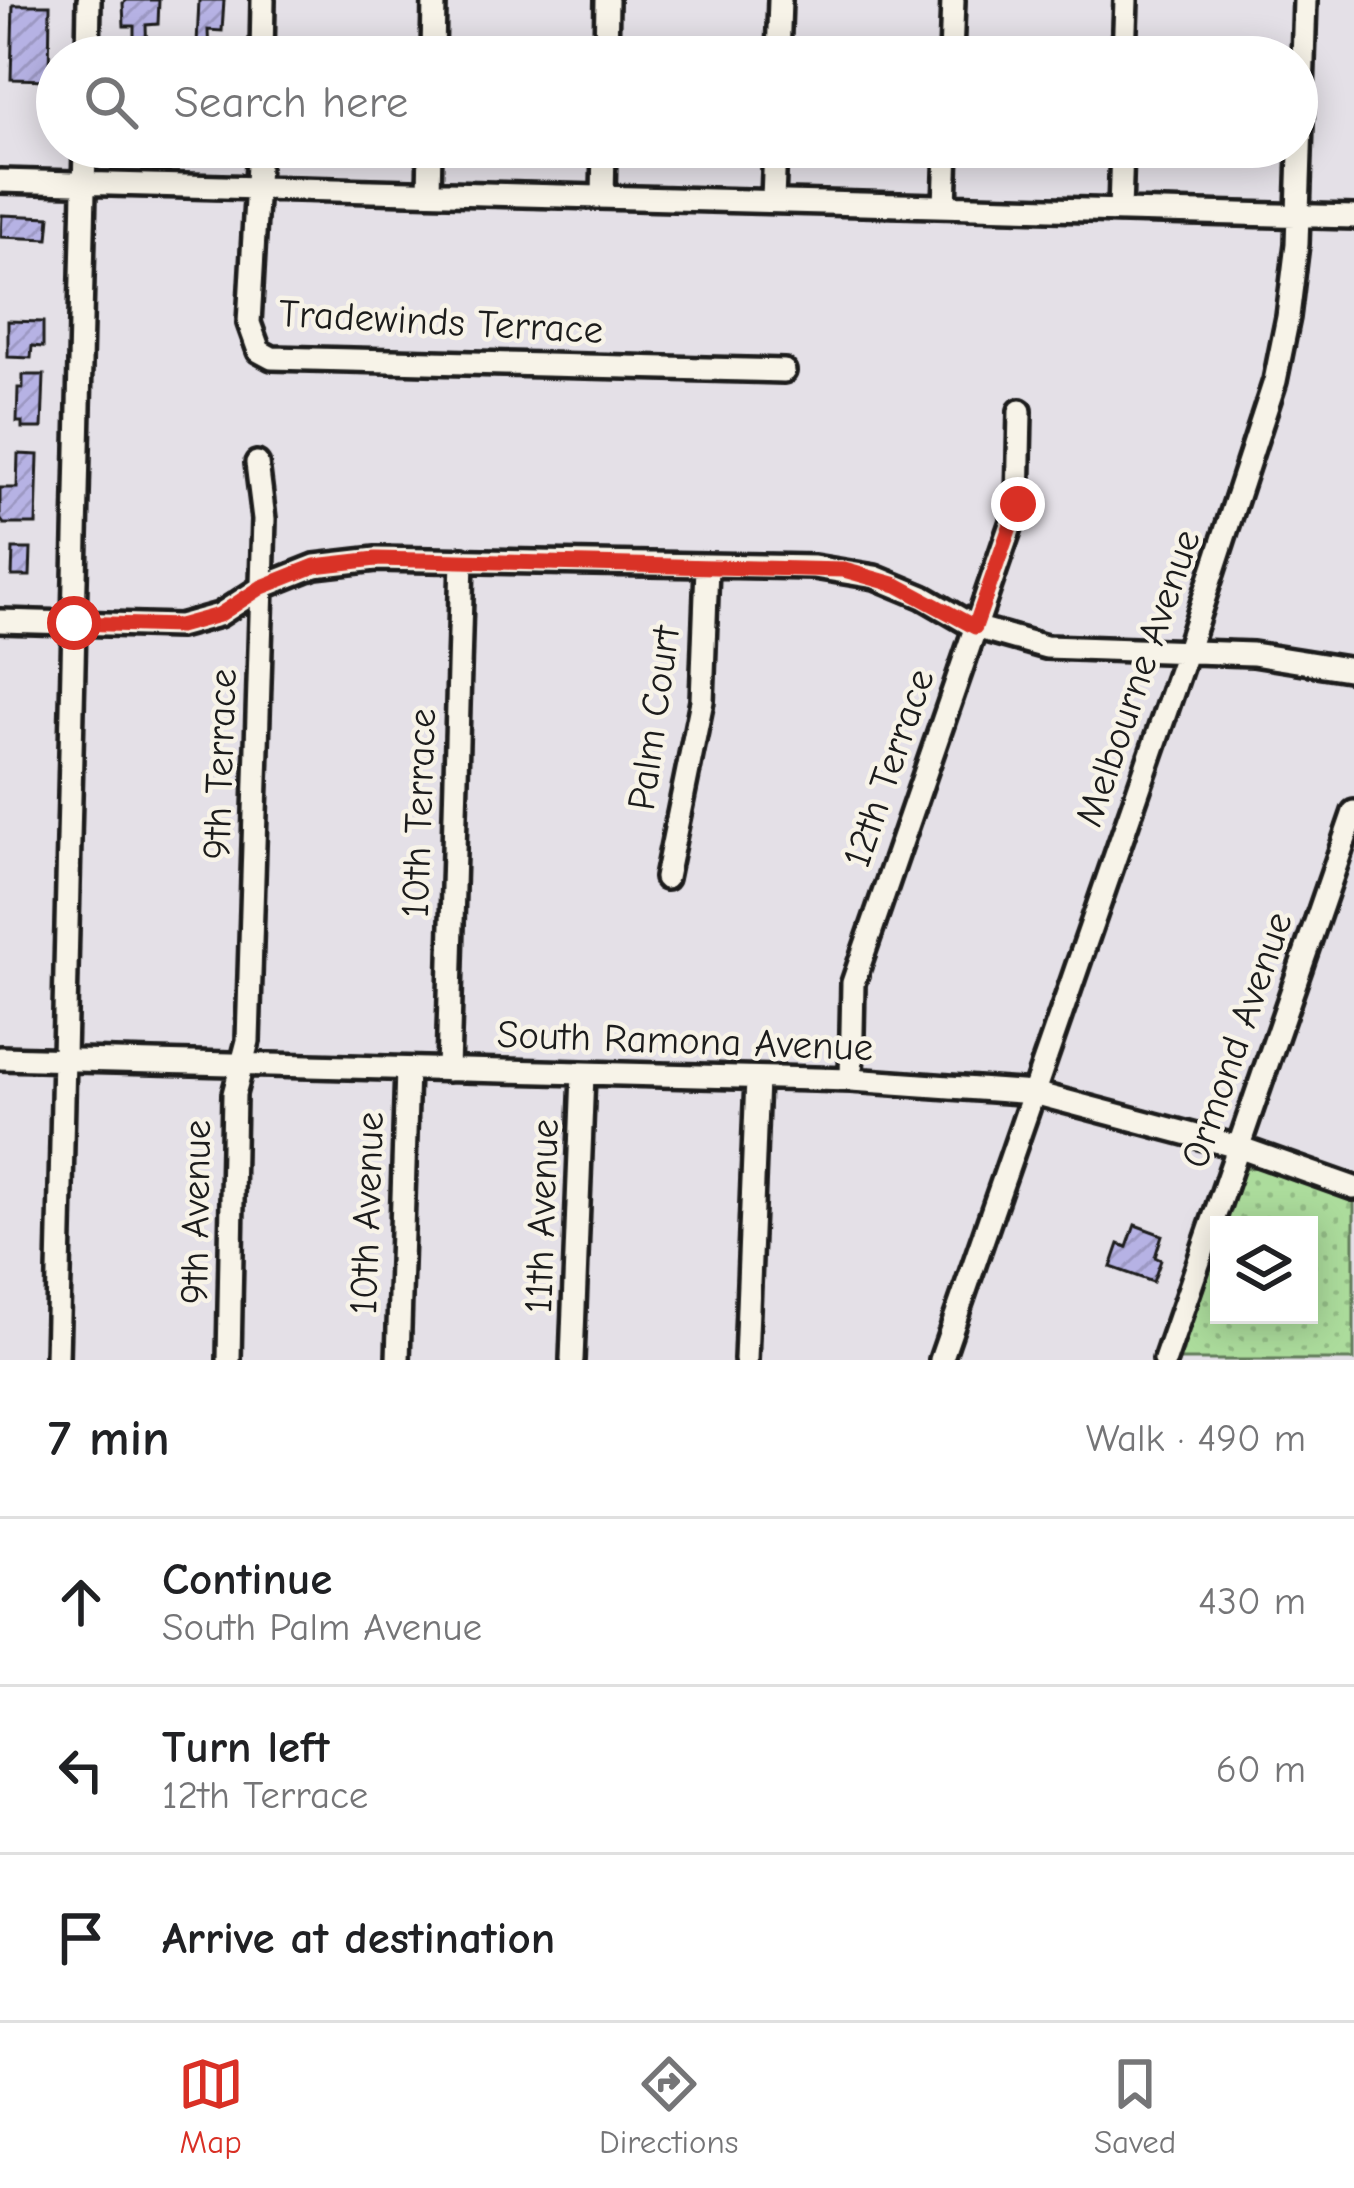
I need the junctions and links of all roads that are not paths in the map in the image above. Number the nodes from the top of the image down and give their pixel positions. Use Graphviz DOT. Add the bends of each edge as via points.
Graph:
graph roads {
  1 [pos="89,0"];
  2 [pos="263,0"];
  3 [pos="434,0"];
  4 [pos="608,0"];
  5 [pos="780,0"];
  6 [pos="953,0"];
  7 [pos="1126,0"];
  8 [pos="1305,0"];
  9 [pos="88,36"];
  10 [pos="262,36"];
  11 [pos="433,36"];
  12 [pos="607,36"];
  13 [pos="779,36"];
  14 [pos="952,36"];
  15 [pos="1125,36"];
  16 [pos="1304,36"];
  17 [pos="84,168"];
  18 [pos="258,168"];
  19 [pos="430,168"];
  20 [pos="604,168"];
  21 [pos="774,168"];
  22 [pos="946,168"];
  23 [pos="1121,168"];
  24 [pos="1300,168"];
  25 [pos="0,181"];
  26 [pos="84,184"];
  27 [pos="258,187"];
  28 [pos="429,192"];
  29 [pos="603,197"];
  30 [pos="773,200"];
  31 [pos="945,206"];
  32 [pos="1120,210"];
  33 [pos="1298,216"];
  34 [pos="1354,217"];
  35 [pos="784,371"];
  36 [pos="1020,411"];
  37 [pos="257,463"];
  38 [pos="462,559"];
  39 [pos="707,567"];
  40 [pos="262,587"];
  41 [pos="0,622"];
  42 [pos="74,623"];
  43 [pos="975,627"];
  44 [pos="1187,650"];
  45 [pos="1354,670"];
  46 [pos="1354,812"];
  47 [pos="665,878"];
  48 [pos="0,1058"];
  49 [pos="64,1058"];
  50 [pos="239,1065"];
  51 [pos="407,1069"];
  52 [pos="448,1070"];
  53 [pos="584,1074"];
  54 [pos="757,1079"];
  55 [pos="851,1080"];
  56 [pos="1034,1093"];
  57 [pos="1238,1147"];
  58 [pos="1354,1188"];
  59 [pos="57,1360"];
  60 [pos="229,1360"];
  61 [pos="398,1360"];
  62 [pos="572,1360"];
  63 [pos="746,1360"];
  64 [pos="941,1360"];
  65 [pos="1165,1360"];
  1 -- 9 [label="street"];
  2 -- 10 [label="street"];
  3 -- 11 [label="street"];
  4 -- 12 [label="street"];
  5 -- 13 [label="street"];
  6 -- 14 [label="street"];
  7 -- 15 [label="street"];
  8 -- 16 [label="street, Melbourne Avenue"];
  17 -- 26 [label="street"];
  18 -- 27 [label="street"];
  19 -- 28 [label="street"];
  20 -- 29 [label="street"];
  21 -- 30 [label="street"];
  22 -- 31 [label="street"];
  23 -- 32 [label="street"];
  24 -- 33 [label="street, Melbourne Avenue"];
  25 -- 26 [label="street"];
  26 -- 27 [label="street"];
  26 -- 42 [label="street"];
  27 -- 28 [label="street"];
  27 -- 35 [label="street, Tradewinds Terrace" via="249,322 259,351 272,358"];
  28 -- 29 [label="street"];
  29 -- 30 [label="street"];
  30 -- 31 [label="street"];
  31 -- 32 [label="street"];
  32 -- 33 [label="street"];
  33 -- 34 [label="street"];
  33 -- 44 [label="street, Melbourne Avenue" via="1275,382"];
  36 -- 43 [label="street, 12th Terrace" via="1018,504"];
  37 -- 40 [label="street, 9th Terrace"];
  38 -- 39 [label="street"];
  38 -- 40 [label="street" via="315,566"];
  38 -- 52 [label="street, 10th Terrace"];
  39 -- 43 [label="street" via="857,572"];
  39 -- 47 [label="street, Palm Court" via="702,701"];
  40 -- 42 [label="street" via="219,615 179,626"];
  40 -- 50 [label="street, 9th Terrace" via="248,1041"];
  41 -- 42 [label="street"];
  42 -- 49 [label="street"];
  43 -- 44 [label="street" via="1046,647"];
  43 -- 55 [label="street, 12th Terrace" via="853,983"];
  44 -- 45 [label="street"];
  44 -- 56 [label="street, Melbourne Avenue"];
  46 -- 57 [label="street, Ormond Avenue"];
  48 -- 49 [label="street, South Ramona Avenue"];
  49 -- 50 [label="street, South Ramona Avenue"];
  49 -- 59 [label="street"];
  50 -- 51 [label="street, South Ramona Avenue"];
  50 -- 60 [label="street, 9th Avenue"];
  51 -- 52 [label="street, South Ramona Avenue"];
  51 -- 61 [label="street, 10th Avenue"];
  52 -- 53 [label="street, South Ramona Avenue"];
  53 -- 54 [label="street, South Ramona Avenue"];
  53 -- 62 [label="street, 11th Avenue"];
  54 -- 55 [label="street, South Ramona Avenue"];
  54 -- 63 [label="street"];
  55 -- 56 [label="street, South Ramona Avenue"];
  56 -- 57 [label="street, South Ramona Avenue"];
  56 -- 64 [label="street, Melbourne Avenue"];
  57 -- 58 [label="street, South Ramona Avenue"];
  57 -- 65 [label="street, Ormond Avenue"];
}
